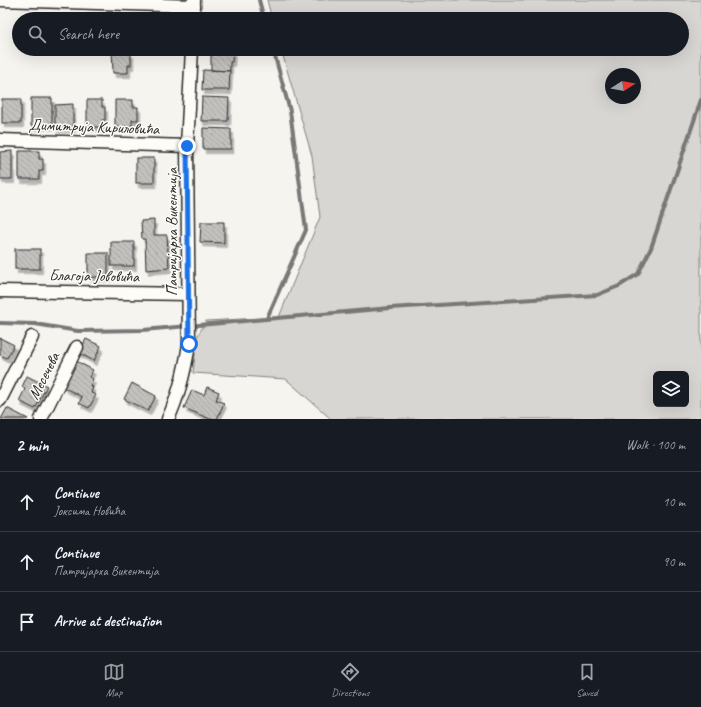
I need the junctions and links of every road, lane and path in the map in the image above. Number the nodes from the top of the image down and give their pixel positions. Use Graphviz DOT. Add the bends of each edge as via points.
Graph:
graph roads {
  1 [pos="0,0"];
  2 [pos="194,3"];
  3 [pos="192,56"];
  4 [pos="0,140"];
  5 [pos="187,146"];
  6 [pos="0,291"];
  7 [pos="188,294"];
  8 [pos="32,337"];
  9 [pos="77,347"];
  10 [pos="0,400"];
  11 [pos="41,419"];
  12 [pos="168,419"];
  1 -- 2 [label="street"];
  3 -- 5 [label="street, Патријарха Викентија"];
  4 -- 5 [label="street, Димитрија Кириловића"];
  5 -- 7 [label="street, Патријарха Викентија"];
  6 -- 7 [label="street, Благоја Јововића"];
  7 -- 12 [label="street, Патријарха Викентија" via="189,344 184,372"];
  8 -- 10 [label="street"];
  9 -- 11 [label="street, Месечева"];
}
